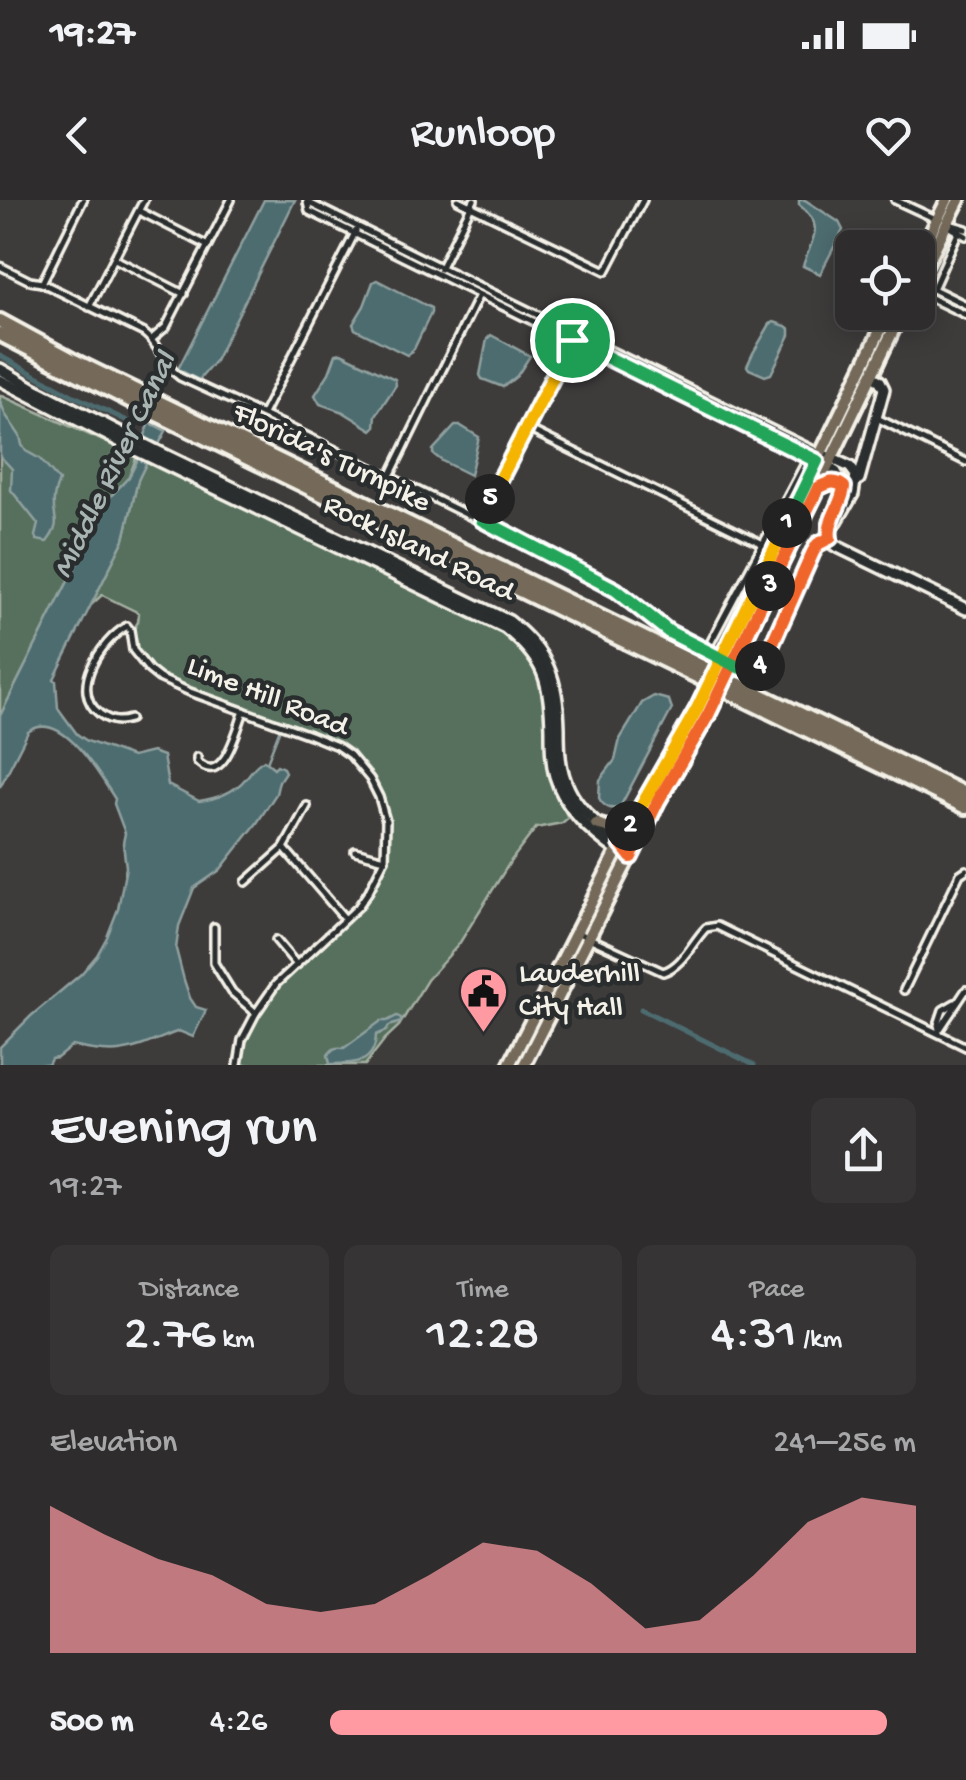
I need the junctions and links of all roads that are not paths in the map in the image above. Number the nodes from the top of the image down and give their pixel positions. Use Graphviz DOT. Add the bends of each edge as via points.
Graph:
graph roads {
  1 [pos="83,200"];
  2 [pos="144,200"];
  3 [pos="230,200"];
  4 [pos="458,200"];
  5 [pos="642,200"];
  6 [pos="895,200"];
  7 [pos="948,200"];
  8 [pos="958,200"];
  9 [pos="307,201"];
  10 [pos="473,203"];
  11 [pos="138,211"];
  12 [pos="942,222"];
  13 [pos="356,231"];
  14 [pos="935,232"];
  15 [pos="964,232"];
  16 [pos="208,246"];
  17 [pos="935,248"];
  18 [pos="114,258"];
  19 [pos="0,266"];
  20 [pos="439,271"];
  21 [pos="935,271"];
  22 [pos="42,284"];
  23 [pos="935,290"];
  24 [pos="480,291"];
  25 [pos="184,294"];
  26 [pos="935,300"];
  27 [pos="966,304"];
  28 [pos="90,307"];
  29 [pos="966,315"];
  30 [pos="0,321"];
  31 [pos="880,330"];
  32 [pos="894,330"];
  33 [pos="0,334"];
  34 [pos="574,337"];
  35 [pos="152,339"];
  36 [pos="0,369"];
  37 [pos="872,376"];
  38 [pos="0,380"];
  39 [pos="155,407"];
  40 [pos="728,412"];
  41 [pos="263,414"];
  42 [pos="175,416"];
  43 [pos="877,418"];
  44 [pos="526,428"];
  45 [pos="142,448"];
  46 [pos="153,454"];
  47 [pos="815,457"];
  48 [pos="966,462"];
  49 [pos="830,463"];
  50 [pos="390,476"];
  51 [pos="808,480"];
  52 [pos="850,487"];
  53 [pos="818,488"];
  54 [pos="482,520"];
  55 [pos="776,520"];
  56 [pos="830,538"];
  57 [pos="762,544"];
  58 [pos="841,548"];
  59 [pos="966,609"];
  60 [pos="706,651"];
  61 [pos="732,651"];
  62 [pos="244,711"];
  63 [pos="702,712"];
  64 [pos="130,719"];
  65 [pos="197,757"];
  66 [pos="966,795"];
  67 [pos="307,806"];
  68 [pos="966,806"];
  69 [pos="634,818"];
  70 [pos="596,824"];
  71 [pos="284,848"];
  72 [pos="619,848"];
  73 [pos="355,851"];
  74 [pos="631,857"];
  75 [pos="385,859"];
  76 [pos="965,870"];
  77 [pos="246,882"];
  78 [pos="345,919"];
  79 [pos="214,928"];
  80 [pos="576,932"];
  81 [pos="590,938"];
  82 [pos="276,940"];
  83 [pos="297,965"];
  84 [pos="904,990"];
  85 [pos="966,990"];
  86 [pos="256,1013"];
  87 [pos="938,1031"];
  88 [pos="966,1047"];
  89 [pos="238,1065"];
  90 [pos="509,1065"];
  91 [pos="524,1065"];
  1 -- 22 [label="street"];
  2 -- 11 [label="street"];
  3 -- 16 [label="street"];
  4 -- 10 [label="street"];
  5 -- 10 [label="street" via="606,271"];
  6 -- 12 [label="street"];
  7 -- 12 [label="main road"];
  8 -- 12 [label="main road"];
  9 -- 13 [label="street"];
  10 -- 20 [label="street"];
  11 -- 16 [label="street"];
  11 -- 18 [label="street"];
  12 -- 14 [label="main road"];
  12 -- 15 [label="street"];
  12 -- 17 [label="main road"];
  13 -- 20 [label="street"];
  13 -- 41 [label="street"];
  15 -- 21 [label="street"];
  16 -- 25 [label="street"];
  18 -- 25 [label="street"];
  18 -- 28 [label="street"];
  19 -- 22 [label="street"];
  20 -- 24 [label="street"];
  22 -- 28 [label="street"];
  23 -- 27 [label="street"];
  24 -- 34 [label="street"];
  24 -- 50 [label="street"];
  25 -- 35 [label="street" via="166,328"];
  26 -- 29 [label="street"];
  28 -- 35 [label="street"];
  30 -- 39 [label="highway, Florida's Turnpike"];
  31 -- 47 [label="main road"];
  32 -- 37 [label="main road"];
  33 -- 39 [label="highway, Florida's Turnpike"];
  34 -- 40 [label="street"];
  34 -- 44 [label="street"];
  35 -- 41 [label="street" via="170,369"];
  36 -- 45 [label="main road, Rock Island Road"];
  37 -- 43 [label="main road" via="884,384"];
  37 -- 49 [label="main road"];
  38 -- 45 [label="main road, Rock Island Road"];
  39 -- 42 [label="highway, Florida's Turnpike"];
  40 -- 47 [label="street"];
  40 -- 47 [label="street"];
  41 -- 50 [label="street"];
  42 -- 66 [label="highway, Florida's Turnpike"];
  42 -- 68 [label="highway, Florida's Turnpike"];
  43 -- 48 [label="street"];
  43 -- 52 [label="main road"];
  44 -- 54 [label="street"];
  44 -- 57 [label="street"];
  45 -- 46 [label="main road, Rock Island Road"];
  46 -- 70 [label="main road, Rock Island Road" via="527,635 556,688 563,774"];
  46 -- 72 [label="main road, Rock Island Road" via="522,641 544,679 561,792 577,816"];
  47 -- 49 [label="main road"];
  47 -- 51 [label="main road"];
  47 -- 55 [label="street"];
  49 -- 52 [label="main road"];
  49 -- 53 [label="main road"];
  50 -- 54 [label="street"];
  51 -- 55 [label="main road"];
  51 -- 61 [label="main road"];
  52 -- 53 [label="main road" via="832,482"];
  52 -- 56 [label="main road" via="829,526"];
  52 -- 58 [label="main road" via="846,510 834,526"];
  53 -- 61 [label="main road"];
  54 -- 60 [label="street" via="616,590 669,632"];
  55 -- 57 [label="street"];
  56 -- 58 [label="main road"];
  56 -- 60 [label="street" via="813,552 760,666 745,670"];
  57 -- 60 [label="street"];
  58 -- 59 [label="main road"];
  61 -- 63 [label="main road, bridge"];
  62 -- 64 [label="street, Lime Hill Road" via="158,678 133,650 126,626 105,644 86,692 108,720"];
  62 -- 65 [label="street" via="215,768 202,767"];
  62 -- 75 [label="street, Lime Hill Road" via="350,755 379,797"];
  63 -- 69 [label="main road"];
  63 -- 74 [label="main road"];
  67 -- 71 [label="street"];
  69 -- 70 [label="main road" via="614,828"];
  69 -- 72 [label="main road"];
  70 -- 72 [label="main road, Rock Island Road"];
  71 -- 77 [label="street"];
  71 -- 78 [label="street"];
  72 -- 74 [label="main road, Rock Island Road"];
  72 -- 80 [label="main road"];
  73 -- 75 [label="street"];
  74 -- 81 [label="main road"];
  75 -- 78 [label="street"];
  76 -- 84 [label="street"];
  78 -- 83 [label="street"];
  79 -- 86 [label="street" via="214,963"];
  80 -- 81 [label="street"];
  80 -- 90 [label="main road"];
  81 -- 87 [label="street" via="669,972 702,931 717,926"];
  81 -- 91 [label="main road"];
  82 -- 83 [label="street"];
  83 -- 86 [label="street"];
  85 -- 87 [label="street" via="944,1010"];
  86 -- 89 [label="street"];
  87 -- 88 [label="street"];
}
